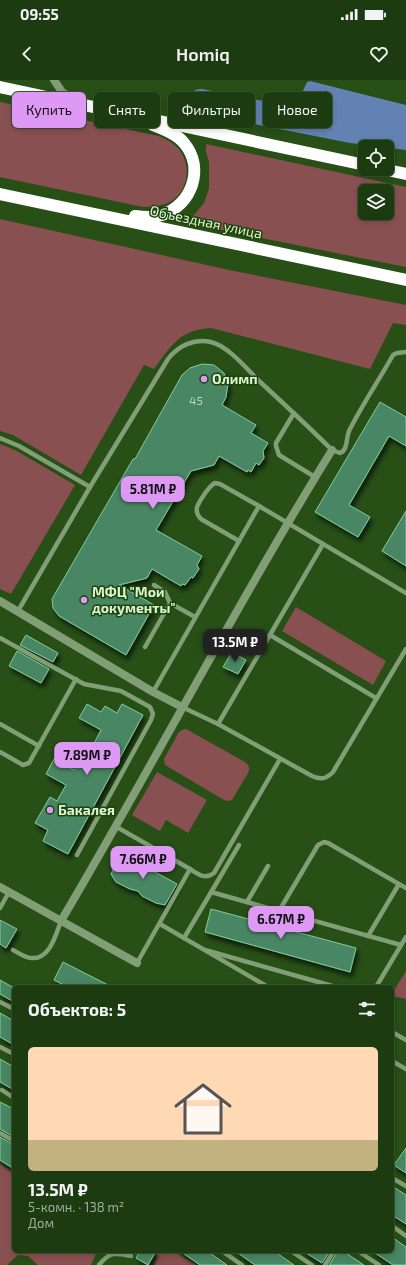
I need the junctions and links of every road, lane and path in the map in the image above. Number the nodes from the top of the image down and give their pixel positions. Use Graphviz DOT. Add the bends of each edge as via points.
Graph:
graph roads {
  1 [pos="54,80"];
  2 [pos="0,86"];
  3 [pos="88,105"];
  4 [pos="94,106"];
  5 [pos="160,120"];
  6 [pos="160,128"];
  7 [pos="358,163"];
  8 [pos="394,172"];
  9 [pos="406,174"];
  10 [pos="0,194"];
  11 [pos="82,211"];
  12 [pos="406,280"];
  13 [pos="406,352"];
  14 [pos="294,413"];
  15 [pos="0,438"];
  16 [pos="332,450"];
  17 [pos="315,477"];
  18 [pos="90,487"];
  19 [pos="259,506"];
  20 [pos="287,523"];
  21 [pos="239,541"];
  22 [pos="323,544"];
  23 [pos="154,585"];
  24 [pos="406,593"];
  25 [pos="0,601"];
  26 [pos="170,603"];
  27 [pos="18,611"];
  28 [pos="195,617"];
  29 [pos="270,635"];
  30 [pos="0,638"];
  31 [pos="145,647"];
  32 [pos="406,649"];
  33 [pos="76,679"];
  34 [pos="153,692"];
  35 [pos="376,698"];
  36 [pos="182,707"];
  37 [pos="0,724"];
  38 [pos="218,724"];
  39 [pos="39,746"];
  40 [pos="0,752"];
  41 [pos="280,758"];
  42 [pos="115,826"];
  43 [pos="239,845"];
  44 [pos="77,855"];
  45 [pos="268,866"];
  46 [pos="190,869"];
  47 [pos="399,884"];
  48 [pos="0,887"];
  49 [pos="406,888"];
  50 [pos="9,892"];
  51 [pos="211,892"];
  52 [pos="248,902"];
  53 [pos="0,908"];
  54 [pos="279,911"];
  55 [pos="60,921"];
  56 [pos="160,924"];
  57 [pos="368,936"];
  58 [pos="406,937"];
  59 [pos="184,938"];
  60 [pos="401,945"];
  61 [pos="14,950"];
  62 [pos="205,950"];
  63 [pos="137,963"];
  64 [pos="265,985"];
  65 [pos="329,985"];
  66 [pos="377,985"];
  67 [pos="0,1002"];
  68 [pos="12,1008"];
  69 [pos="394,1033"];
  70 [pos="406,1040"];
  71 [pos="0,1047"];
  72 [pos="12,1053"];
  73 [pos="394,1062"];
  74 [pos="406,1069"];
  75 [pos="1,1091"];
  76 [pos="12,1097"];
  77 [pos="0,1133"];
  78 [pos="12,1140"];
  79 [pos="394,1179"];
  80 [pos="406,1186"];
  81 [pos="394,1227"];
  82 [pos="406,1236"];
  83 [pos="225,1253"];
  84 [pos="294,1253"];
  85 [pos="333,1253"];
  86 [pos="361,1253"];
  87 [pos="131,1256"];
  88 [pos="99,1265"];
  89 [pos="242,1265"];
  90 [pos="312,1265"];
  91 [pos="325,1265"];
  92 [pos="379,1265"];
  1 -- 3 [label="street" via="68,96"];
  2 -- 3 [label="highway"];
  3 -- 4 [label="highway"];
  5 -- 7 [label="highway"];
  6 -- 11 [label="highway" via="184,142 194,161 193,184 189,195 181,204 154,217"];
  8 -- 9 [label="highway"];
  10 -- 11 [label="highway, Объездная улица"];
  11 -- 12 [label="highway, Объездная улица"];
  13 -- 16 [label="lane" via="393,355 348,432 343,452 340,454"];
  14 -- 16 [label="lane"];
  14 -- 17 [label="lane" via="276,443 277,451 279,455"];
  14 -- 18 [label="lane" via="217,344 204,341 185,344 168,359"];
  15 -- 18 [label="lane"];
  16 -- 17 [label="street"];
  17 -- 20 [label="street"];
  18 -- 27 [label="lane"];
  19 -- 20 [label="lane"];
  19 -- 21 [label="lane"];
  19 -- 21 [label="lane" via="215,483 197,507 201,519"];
  20 -- 22 [label="lane"];
  20 -- 36 [label="street"];
  21 -- 28 [label="lane"];
  22 -- 24 [label="lane"];
  22 -- 29 [label="lane"];
  23 -- 26 [label="lane" via="165,592"];
  25 -- 27 [label="street"];
  26 -- 28 [label="lane"];
  26 -- 31 [label="lane"];
  27 -- 34 [label="street"];
  28 -- 34 [label="lane"];
  29 -- 35 [label="lane"];
  29 -- 38 [label="lane"];
  30 -- 33 [label="lane"];
  32 -- 35 [label="lane"];
  33 -- 39 [label="lane"];
  33 -- 44 [label="lane" via="91,686 126,693 150,707 153,714"];
  34 -- 36 [label="street"];
  35 -- 41 [label="lane" via="328,777 317,779"];
  36 -- 38 [label="lane"];
  36 -- 42 [label="street"];
  37 -- 39 [label="lane"];
  38 -- 41 [label="lane"];
  39 -- 40 [label="lane" via="29,763 25,765"];
  41 -- 46 [label="lane" via="214,873 203,877"];
  42 -- 46 [label="lane"];
  42 -- 55 [label="street"];
  43 -- 51 [label="lane"];
  45 -- 52 [label="lane"];
  46 -- 56 [label="lane"];
  47 -- 49 [label="lane"];
  47 -- 54 [label="lane" via="324,842 318,845"];
  47 -- 57 [label="lane"];
  48 -- 50 [label="street"];
  50 -- 53 [label="lane"];
  50 -- 55 [label="street"];
  51 -- 52 [label="lane"];
  51 -- 59 [label="lane"];
  52 -- 54 [label="lane"];
  54 -- 57 [label="lane"];
  55 -- 61 [label="lane" via="53,944 47,951 32,958"];
  55 -- 63 [label="street"];
  56 -- 59 [label="lane"];
  56 -- 63 [label="lane"];
  57 -- 60 [label="lane"];
  58 -- 60 [label="lane"];
  59 -- 62 [label="lane"];
  60 -- 66 [label="lane"];
  62 -- 64 [label="lane"];
  62 -- 65 [label="lane"];
  67 -- 68 [label="lane"];
  69 -- 70 [label="lane"];
  71 -- 72 [label="lane"];
  73 -- 74 [label="lane"];
  75 -- 76 [label="lane"];
  77 -- 78 [label="lane"];
  79 -- 80 [label="lane"];
  81 -- 82 [label="lane"];
  83 -- 89 [label="lane"];
  84 -- 90 [label="lane"];
  85 -- 91 [label="lane"];
  86 -- 92 [label="lane"];
  87 -- 88 [label="lane" via="119,1253 109,1255"];
}
